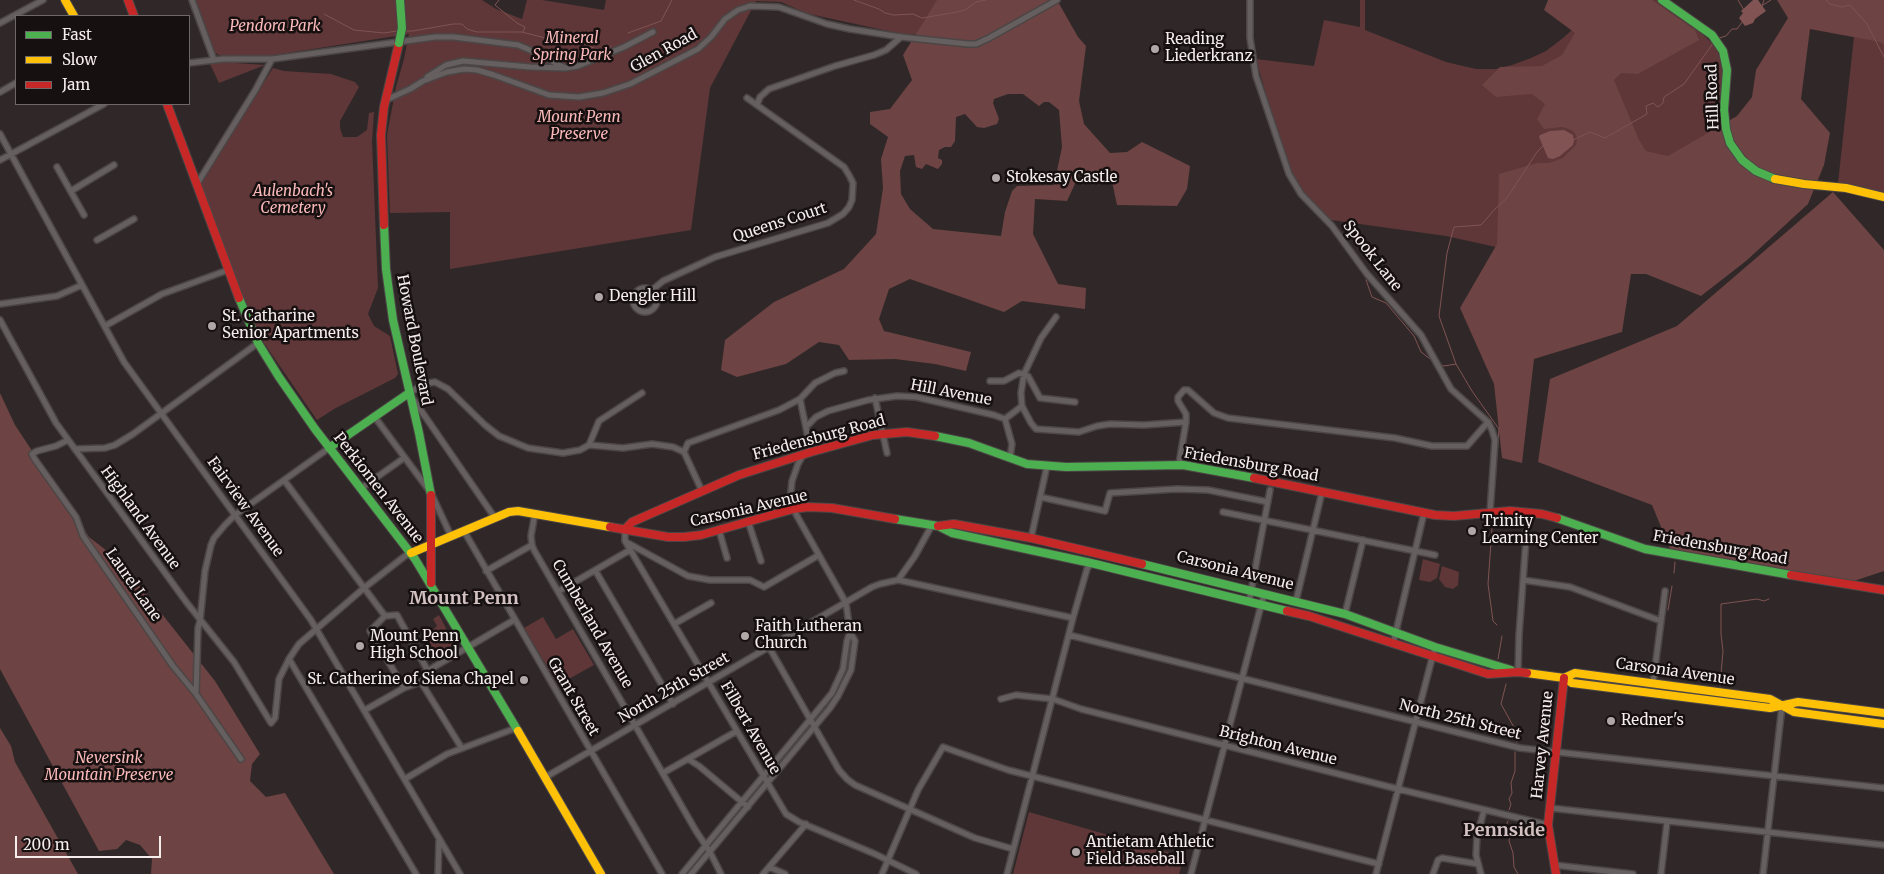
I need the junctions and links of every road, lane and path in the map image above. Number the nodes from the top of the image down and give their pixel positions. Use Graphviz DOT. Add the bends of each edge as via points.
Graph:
graph roads {
  1 [pos="43,0"];
  2 [pos="65,0"];
  3 [pos="128,0"];
  4 [pos="192,0"];
  5 [pos="400,0"];
  6 [pos="1057,0"];
  7 [pos="1250,0"];
  8 [pos="1662,0"];
  9 [pos="73,15"];
  10 [pos="134,15"];
  11 [pos="0,23"];
  12 [pos="653,32"];
  13 [pos="902,38"];
  14 [pos="214,60"];
  15 [pos="272,60"];
  16 [pos="190,63"];
  17 [pos="565,68"];
  18 [pos="423,81"];
  19 [pos="15,84"];
  20 [pos="0,92"];
  21 [pos="746,98"];
  22 [pos="386,100"];
  23 [pos="102,105"];
  24 [pos="167,105"];
  25 [pos="757,105"];
  26 [pos="0,134"];
  27 [pos="11,154"];
  28 [pos="0,160"];
  29 [pos="114,165"];
  30 [pos="57,167"];
  31 [pos="197,184"];
  32 [pos="71,191"];
  33 [pos="1884,197"];
  34 [pos="84,215"];
  35 [pos="134,219"];
  36 [pos="97,240"];
  37 [pos="228,270"];
  38 [pos="82,285"];
  39 [pos="652,290"];
  40 [pos="0,304"];
  41 [pos="1056,317"];
  42 [pos="0,320"];
  43 [pos="105,326"];
  44 [pos="258,342"];
  45 [pos="844,371"];
  46 [pos="1024,374"];
  47 [pos="990,381"];
  48 [pos="409,393"];
  49 [pos="642,393"];
  50 [pos="875,398"];
  51 [pos="800,399"];
  52 [pos="1074,402"];
  53 [pos="1022,406"];
  54 [pos="162,413"];
  55 [pos="374,416"];
  56 [pos="1005,419"];
  57 [pos="1186,422"];
  58 [pos="1488,422"];
  59 [pos="806,427"];
  60 [pos="882,434"];
  61 [pos="68,440"];
  62 [pos="589,445"];
  63 [pos="329,448"];
  64 [pos="75,449"];
  65 [pos="684,452"];
  66 [pos="807,453"];
  67 [pos="887,453"];
  68 [pos="404,458"];
  69 [pos="1010,458"];
  70 [pos="1179,464"];
  71 [pos="1047,466"];
  72 [pos="284,480"];
  73 [pos="360,488"];
  74 [pos="1270,490"];
  75 [pos="702,491"];
  76 [pos="1322,492"];
  77 [pos="431,493"];
  78 [pos="1040,497"];
  79 [pos="1268,502"];
  80 [pos="793,510"];
  81 [pos="1223,512"];
  82 [pos="1490,512"];
  83 [pos="1528,512"];
  84 [pos="535,513"];
  85 [pos="1424,513"];
  86 [pos="235,516"];
  87 [pos="495,518"];
  88 [pos="1264,521"];
  89 [pos="748,522"];
  90 [pos="935,526"];
  91 [pos="624,529"];
  92 [pos="719,530"];
  93 [pos="464,531"];
  94 [pos="1313,531"];
  95 [pos="451,536"];
  96 [pos="1031,538"];
  97 [pos="1362,540"];
  98 [pos="625,541"];
  99 [pos="431,545"];
  100 [pos="532,545"];
  101 [pos="630,550"];
  102 [pos="1415,551"];
  103 [pos="411,553"];
  104 [pos="819,555"];
  105 [pos="1435,555"];
  106 [pos="727,558"];
  107 [pos="761,561"];
  108 [pos="1091,563"];
  109 [pos="595,570"];
  110 [pos="486,571"];
  111 [pos="898,580"];
  112 [pos="1523,580"];
  113 [pos="431,583"];
  114 [pos="364,588"];
  115 [pos="1251,590"];
  116 [pos="1884,590"];
  117 [pos="558,591"];
  118 [pos="1665,591"];
  119 [pos="1264,594"];
  120 [pos="1296,601"];
  121 [pos="1249,602"];
  122 [pos="711,603"];
  123 [pos="846,603"];
  124 [pos="1261,605"];
  125 [pos="1345,614"];
  126 [pos="385,616"];
  127 [pos="1073,618"];
  128 [pos="514,620"];
  129 [pos="200,621"];
  130 [pos="1661,621"];
  131 [pos="674,624"];
  132 [pos="316,628"];
  133 [pos="850,632"];
  134 [pos="1396,633"];
  135 [pos="1069,634"];
  136 [pos="1393,644"];
  137 [pos="469,646"];
  138 [pos="769,647"];
  139 [pos="1435,647"];
  140 [pos="1432,657"];
  141 [pos="289,658"];
  142 [pos="428,671"];
  143 [pos="1518,672"];
  144 [pos="1564,678"];
  145 [pos="1241,679"];
  146 [pos="422,682"];
  147 [pos="709,682"];
  148 [pos="1653,683"];
  149 [pos="404,688"];
  150 [pos="196,694"];
  151 [pos="1001,699"];
  152 [pos="1053,699"];
  153 [pos="673,704"];
  154 [pos="1782,706"];
  155 [pos="365,710"];
  156 [pos="1884,713"];
  157 [pos="811,720"];
  158 [pos="1415,723"];
  159 [pos="1884,724"];
  160 [pos="636,725"];
  161 [pos="814,727"];
  162 [pos="516,728"];
  163 [pos="737,731"];
  164 [pos="1225,744"];
  165 [pos="461,747"];
  166 [pos="590,751"];
  167 [pos="1557,752"];
  168 [pos="241,759"];
  169 [pos="688,759"];
  170 [pos="663,773"];
  171 [pos="764,776"];
  172 [pos="1032,776"];
  173 [pos="1773,777"];
  174 [pos="544,778"];
  175 [pos="405,779"];
  176 [pos="768,784"];
  177 [pos="1884,788"];
  178 [pos="1398,790"];
  179 [pos="742,802"];
  180 [pos="748,807"];
  181 [pos="910,808"];
  182 [pos="1550,808"];
  183 [pos="1484,810"];
  184 [pos="1206,819"];
  185 [pos="1667,822"];
  186 [pos="806,824"];
  187 [pos="1548,825"];
  188 [pos="1768,832"];
  189 [pos="439,837"];
  190 [pos="706,845"];
  191 [pos="1884,845"];
  192 [pos="1013,849"];
  193 [pos="710,852"];
  194 [pos="888,860"];
  195 [pos="1379,864"];
  196 [pos="1478,864"];
  197 [pos="1554,865"];
  198 [pos="768,867"];
  199 [pos="416,874"];
  200 [pos="438,874"];
  201 [pos="460,874"];
  202 [pos="601,874"];
  203 [pos="662,874"];
  204 [pos="682,874"];
  205 [pos="691,874"];
  206 [pos="721,874"];
  207 [pos="762,874"];
  208 [pos="785,874"];
  209 [pos="882,874"];
  210 [pos="916,874"];
  211 [pos="1007,874"];
  212 [pos="1191,874"];
  213 [pos="1376,874"];
  214 [pos="1433,874"];
  215 [pos="1481,874"];
  216 [pos="1556,874"];
  217 [pos="1633,874"];
  218 [pos="1661,874"];
  219 [pos="1763,874"];
  1 -- 11 [label="street"];
  2 -- 9 [label="main road"];
  3 -- 10 [label="main road"];
  4 -- 14 [label="street"];
  5 -- 22 [label="main road, Howard Boulevard, bridge" via="402,28"];
  6 -- 13 [label="street, Glen Road" via="976,44"];
  7 -- 58 [label="street, Spook Lane" via="1250,38 1256,76 1294,184 1428,344 1451,389"];
  8 -- 33 [label="main road, Hill Road" via="1712,35 1723,51 1727,70 1726,129 1733,149 1742,160 1756,171 1779,180 1846,188"];
  12 -- 17 [label="street" via="606,55"];
  13 -- 18 [label="street, Glen Road" via="826,24 779,6 750,6 725,19 698,49 630,84 603,93 579,97 548,95 477,70 464,69"];
  13 -- 25 [label="street" via="886,50 769,89"];
  14 -- 15 [label="street"];
  14 -- 16 [label="street"];
  15 -- 17 [label="street" via="454,37 518,44"];
  15 -- 31 [label="street"];
  17 -- 18 [label="street" via="463,61 446,65"];
  18 -- 22 [label="street, Glen Road"];
  19 -- 20 [label="street"];
  21 -- 25 [label="street, Queens Court"];
  22 -- 48 [label="main road, Howard Boulevard" via="380,135 387,286"];
  23 -- 27 [label="street"];
  24 -- 31 [label="main road, Perkiomen Avenue"];
  25 -- 39 [label="street, Queens Court" via="844,167 853,183 849,207 828,222 708,259 663,281"];
  26 -- 27 [label="street, Fairview Avenue"];
  27 -- 28 [label="street"];
  27 -- 38 [label="street, Fairview Avenue"];
  29 -- 32 [label="street"];
  30 -- 32 [label="street"];
  31 -- 37 [label="main road, Perkiomen Avenue"];
  32 -- 34 [label="street"];
  35 -- 36 [label="street"];
  37 -- 43 [label="street" via="162,294"];
  37 -- 44 [label="main road, Perkiomen Avenue"];
  38 -- 40 [label="street" via="57,296"];
  38 -- 43 [label="street, Fairview Avenue"];
  39 -- 39 [label="street, Queens Court" via="657,301 654,308 643,312 636,308 633,302 637,291 644,288"];
  41 -- 46 [label="street"];
  42 -- 61 [label="street, Highland Avenue"];
  43 -- 54 [label="street, Fairview Avenue" via="124,362"];
  44 -- 54 [label="street"];
  44 -- 63 [label="main road, Perkiomen Avenue"];
  45 -- 51 [label="street" via="815,383"];
  46 -- 47 [label="street" via="999,382"];
  46 -- 52 [label="street" via="1040,398"];
  46 -- 53 [label="street" via="1020,393"];
  48 -- 55 [label="main road"];
  48 -- 62 [label="street" via="435,382 448,389 494,433 528,448 570,453"];
  48 -- 77 [label="main road, Howard Boulevard"];
  48 -- 87 [label="street"];
  49 -- 62 [label="street" via="599,421"];
  50 -- 56 [label="street, Hill Avenue" via="916,397"];
  50 -- 59 [label="street, Hill Avenue" via="828,411"];
  50 -- 60 [label="street"];
  51 -- 59 [label="street"];
  51 -- 65 [label="street" via="779,410 688,443"];
  53 -- 56 [label="street, Hill Avenue"];
  53 -- 57 [label="street" via="1030,423 1040,430 1078,432 1104,425"];
  54 -- 64 [label="street" via="115,445"];
  54 -- 86 [label="street, Fairview Avenue"];
  55 -- 63 [label="main road"];
  55 -- 68 [label="street"];
  56 -- 69 [label="street" via="1012,439"];
  57 -- 58 [label="street" via="1186,414 1178,401 1184,390 1214,413 1228,418 1395,438 1432,446 1467,446"];
  57 -- 70 [label="street"];
  58 -- 82 [label="street" via="1495,440"];
  59 -- 66 [label="street"];
  60 -- 66 [label="main road, Friedensburg Road"];
  60 -- 67 [label="street"];
  60 -- 69 [label="main road, Friedensburg Road" via="907,432 938,436 970,443"];
  61 -- 64 [label="street, Highland Avenue"];
  61 -- 150 [label="street, Laurel Lane" via="32,454 76,517 83,536"];
  62 -- 65 [label="street" via="623,448 652,444"];
  63 -- 72 [label="street"];
  63 -- 73 [label="main road, Perkiomen Avenue"];
  64 -- 129 [label="street, Highland Avenue"];
  65 -- 75 [label="street"];
  66 -- 75 [label="main road, Friedensburg Road"];
  66 -- 80 [label="street" via="798,464 792,481 790,501"];
  68 -- 73 [label="street"];
  68 -- 77 [label="street"];
  69 -- 71 [label="main road, Friedensburg Road"];
  70 -- 71 [label="main road, Friedensburg Road"];
  70 -- 76 [label="main road, Friedensburg Road"];
  71 -- 78 [label="street"];
  72 -- 86 [label="street"];
  72 -- 114 [label="street"];
  73 -- 103 [label="main road, Perkiomen Avenue"];
  74 -- 79 [label="street"];
  75 -- 91 [label="main road, Friedensburg Road" via="632,522"];
  76 -- 85 [label="main road, Friedensburg Road"];
  76 -- 94 [label="street"];
  77 -- 95 [label="street"];
  77 -- 99 [label="main road, Howard Boulevard"];
  78 -- 79 [label="street" via="1105,511 1110,493 1177,489 1208,490"];
  78 -- 96 [label="street"];
  79 -- 88 [label="street"];
  80 -- 89 [label="main road, Carsonia Avenue"];
  80 -- 90 [label="main road, Carsonia Avenue" via="808,507 840,509"];
  80 -- 104 [label="street"];
  81 -- 88 [label="street"];
  82 -- 83 [label="main road, Friedensburg Road"];
  82 -- 85 [label="main road, Friedensburg Road" via="1445,516"];
  83 -- 112 [label="street"];
  83 -- 116 [label="main road, Friedensburg Road" via="1555,517 1666,554"];
  84 -- 87 [label="main road, Carsonia Avenue" via="518,511"];
  84 -- 91 [label="main road, Carsonia Avenue"];
  84 -- 100 [label="street"];
  85 -- 102 [label="street"];
  86 -- 129 [label="street" via="211,544"];
  86 -- 132 [label="street, Fairview Avenue"];
  87 -- 93 [label="main road, Carsonia Avenue"];
  88 -- 94 [label="street"];
  88 -- 115 [label="street"];
  89 -- 92 [label="main road, Carsonia Avenue"];
  89 -- 107 [label="street"];
  90 -- 96 [label="main road, Carsonia Avenue" via="954,524"];
  90 -- 108 [label="main road, Carsonia Avenue" via="952,534"];
  90 -- 111 [label="street"];
  91 -- 92 [label="main road, Carsonia Avenue" via="684,538"];
  91 -- 98 [label="street, Filbert Avenue"];
  92 -- 106 [label="street"];
  93 -- 95 [label="main road, Carsonia Avenue"];
  93 -- 110 [label="street, Grant Street"];
  94 -- 97 [label="street"];
  94 -- 120 [label="street"];
  95 -- 99 [label="main road, Carsonia Avenue"];
  96 -- 115 [label="main road, Carsonia Avenue"];
  97 -- 102 [label="street"];
  97 -- 125 [label="street"];
  98 -- 101 [label="street, Filbert Avenue"];
  98 -- 104 [label="street" via="688,576 710,580 750,580 764,587"];
  99 -- 103 [label="main road, Carsonia Avenue"];
  99 -- 113 [label="main road, Howard Boulevard"];
  100 -- 110 [label="street"];
  100 -- 117 [label="street, Cumberland Avenue"];
  101 -- 109 [label="street"];
  101 -- 131 [label="street, Filbert Avenue"];
  102 -- 105 [label="street"];
  102 -- 134 [label="street"];
  103 -- 113 [label="main road, Perkiomen Avenue"];
  103 -- 114 [label="street"];
  104 -- 123 [label="street"];
  108 -- 121 [label="main road, Carsonia Avenue"];
  108 -- 127 [label="street"];
  109 -- 117 [label="street"];
  109 -- 153 [label="street"];
  110 -- 128 [label="street, Grant Street"];
  111 -- 123 [label="street, North 25th Street" via="872,587"];
  111 -- 127 [label="street, North 25th Street"];
  112 -- 130 [label="street" via="1570,587"];
  112 -- 143 [label="street"];
  113 -- 137 [label="main road, Perkiomen Avenue"];
  114 -- 126 [label="street"];
  114 -- 132 [label="street"];
  115 -- 119 [label="main road, Carsonia Avenue"];
  115 -- 121 [label="street"];
  117 -- 160 [label="street, Cumberland Avenue"];
  118 -- 130 [label="street"];
  119 -- 120 [label="main road, Carsonia Avenue"];
  119 -- 124 [label="street"];
  120 -- 125 [label="main road, Carsonia Avenue"];
  121 -- 124 [label="main road, Carsonia Avenue"];
  122 -- 131 [label="street"];
  123 -- 133 [label="street"];
  123 -- 138 [label="street, North 25th Street"];
  124 -- 136 [label="main road, Carsonia Avenue" via="1309,616"];
  124 -- 145 [label="street"];
  125 -- 134 [label="main road, Carsonia Avenue"];
  126 -- 142 [label="street" via="397,615"];
  126 -- 149 [label="street" via="370,631"];
  127 -- 135 [label="street"];
  128 -- 137 [label="street"];
  128 -- 166 [label="street, Grant Street"];
  129 -- 141 [label="street, Highland Avenue" via="234,662 270,723 275,718 279,679"];
  129 -- 150 [label="street"];
  130 -- 148 [label="street"];
  131 -- 147 [label="street, Filbert Avenue"];
  132 -- 141 [label="street"];
  132 -- 155 [label="street, Fairview Avenue"];
  133 -- 157 [label="street" via="840,677"];
  133 -- 161 [label="street" via="855,640 851,670 838,696"];
  134 -- 136 [label="street"];
  134 -- 139 [label="main road, Carsonia Avenue"];
  135 -- 145 [label="street, North 25th Street"];
  135 -- 152 [label="street"];
  136 -- 140 [label="main road, Carsonia Avenue"];
  137 -- 142 [label="street"];
  137 -- 162 [label="main road, Perkiomen Avenue"];
  138 -- 147 [label="street, North 25th Street"];
  138 -- 157 [label="street"];
  139 -- 140 [label="street"];
  139 -- 143 [label="main road, Carsonia Avenue"];
  140 -- 143 [label="main road, Carsonia Avenue" via="1488,674"];
  140 -- 158 [label="street"];
  141 -- 199 [label="street"];
  142 -- 146 [label="street"];
  143 -- 144 [label="main road, Carsonia Avenue"];
  144 -- 148 [label="main road, Carsonia Avenue" via="1575,673"];
  144 -- 154 [label="main road, Carsonia Avenue" via="1572,683 1770,708"];
  144 -- 167 [label="main road, Harvey Avenue"];
  145 -- 158 [label="street, North 25th Street"];
  145 -- 164 [label="street"];
  146 -- 149 [label="street"];
  146 -- 165 [label="street"];
  147 -- 153 [label="street, North 25th Street"];
  147 -- 163 [label="street, Filbert Avenue"];
  148 -- 154 [label="main road, Carsonia Avenue" via="1770,699"];
  149 -- 155 [label="street"];
  150 -- 168 [label="street, Laurel Lane"];
  151 -- 152 [label="street, Brighton Avenue" via="1016,695"];
  152 -- 164 [label="street, Brighton Avenue" via="1081,709"];
  152 -- 172 [label="street"];
  153 -- 160 [label="street, North 25th Street"];
  154 -- 156 [label="main road, Carsonia Avenue" via="1798,702"];
  154 -- 159 [label="main road, Carsonia Avenue" via="1794,712"];
  154 -- 173 [label="street"];
  155 -- 175 [label="street, Fairview Avenue"];
  157 -- 161 [label="street"];
  157 -- 171 [label="street"];
  158 -- 167 [label="street, North 25th Street" via="1520,748"];
  158 -- 178 [label="street"];
  160 -- 166 [label="street, North 25th Street"];
  160 -- 170 [label="street, Cumberland Avenue"];
  161 -- 176 [label="street"];
  161 -- 181 [label="street" via="847,779"];
  162 -- 165 [label="street"];
  162 -- 174 [label="main road, Perkiomen Avenue"];
  163 -- 169 [label="street"];
  163 -- 171 [label="street, Filbert Avenue"];
  164 -- 178 [label="street, Brighton Avenue"];
  164 -- 184 [label="street"];
  165 -- 175 [label="street"];
  166 -- 174 [label="street, North 25th Street"];
  166 -- 203 [label="street, Grant Street"];
  167 -- 173 [label="street, North 25th Street"];
  167 -- 182 [label="main road, Harvey Avenue"];
  169 -- 170 [label="street"];
  169 -- 179 [label="street"];
  170 -- 190 [label="street, Cumberland Avenue"];
  171 -- 176 [label="street, Filbert Avenue"];
  171 -- 179 [label="street"];
  172 -- 181 [label="street" via="943,747"];
  172 -- 184 [label="street"];
  172 -- 192 [label="street"];
  173 -- 177 [label="street, North 25th Street"];
  173 -- 188 [label="street"];
  174 -- 202 [label="main road, Perkiomen Avenue"];
  175 -- 189 [label="street, Fairview Avenue"];
  176 -- 180 [label="street"];
  176 -- 186 [label="street, Filbert Avenue" via="786,814"];
  178 -- 183 [label="street, Brighton Avenue"];
  178 -- 195 [label="street"];
  179 -- 180 [label="street"];
  179 -- 190 [label="street"];
  180 -- 193 [label="street"];
  181 -- 192 [label="street" via="975,838"];
  181 -- 194 [label="street"];
  182 -- 185 [label="street"];
  182 -- 187 [label="main road, Harvey Avenue"];
  183 -- 187 [label="street, Brighton Avenue"];
  183 -- 196 [label="street" via="1477,837"];
  184 -- 195 [label="street"];
  184 -- 212 [label="street"];
  185 -- 188 [label="street"];
  185 -- 218 [label="street"];
  186 -- 194 [label="street, Filbert Avenue"];
  186 -- 198 [label="street"];
  187 -- 197 [label="main road, Harvey Avenue"];
  188 -- 191 [label="street"];
  188 -- 219 [label="street"];
  189 -- 200 [label="street"];
  189 -- 201 [label="street, Fairview Avenue"];
  190 -- 193 [label="street, Cumberland Avenue"];
  190 -- 204 [label="street"];
  192 -- 211 [label="street"];
  193 -- 205 [label="street"];
  193 -- 206 [label="street, Cumberland Avenue"];
  194 -- 209 [label="street"];
  194 -- 210 [label="street, Filbert Avenue"];
  195 -- 213 [label="street"];
  196 -- 214 [label="street" via="1442,858 1438,860"];
  196 -- 215 [label="street"];
  197 -- 216 [label="main road, Harvey Avenue"];
  197 -- 217 [label="street"];
  198 -- 207 [label="street"];
  198 -- 208 [label="street"];
}
